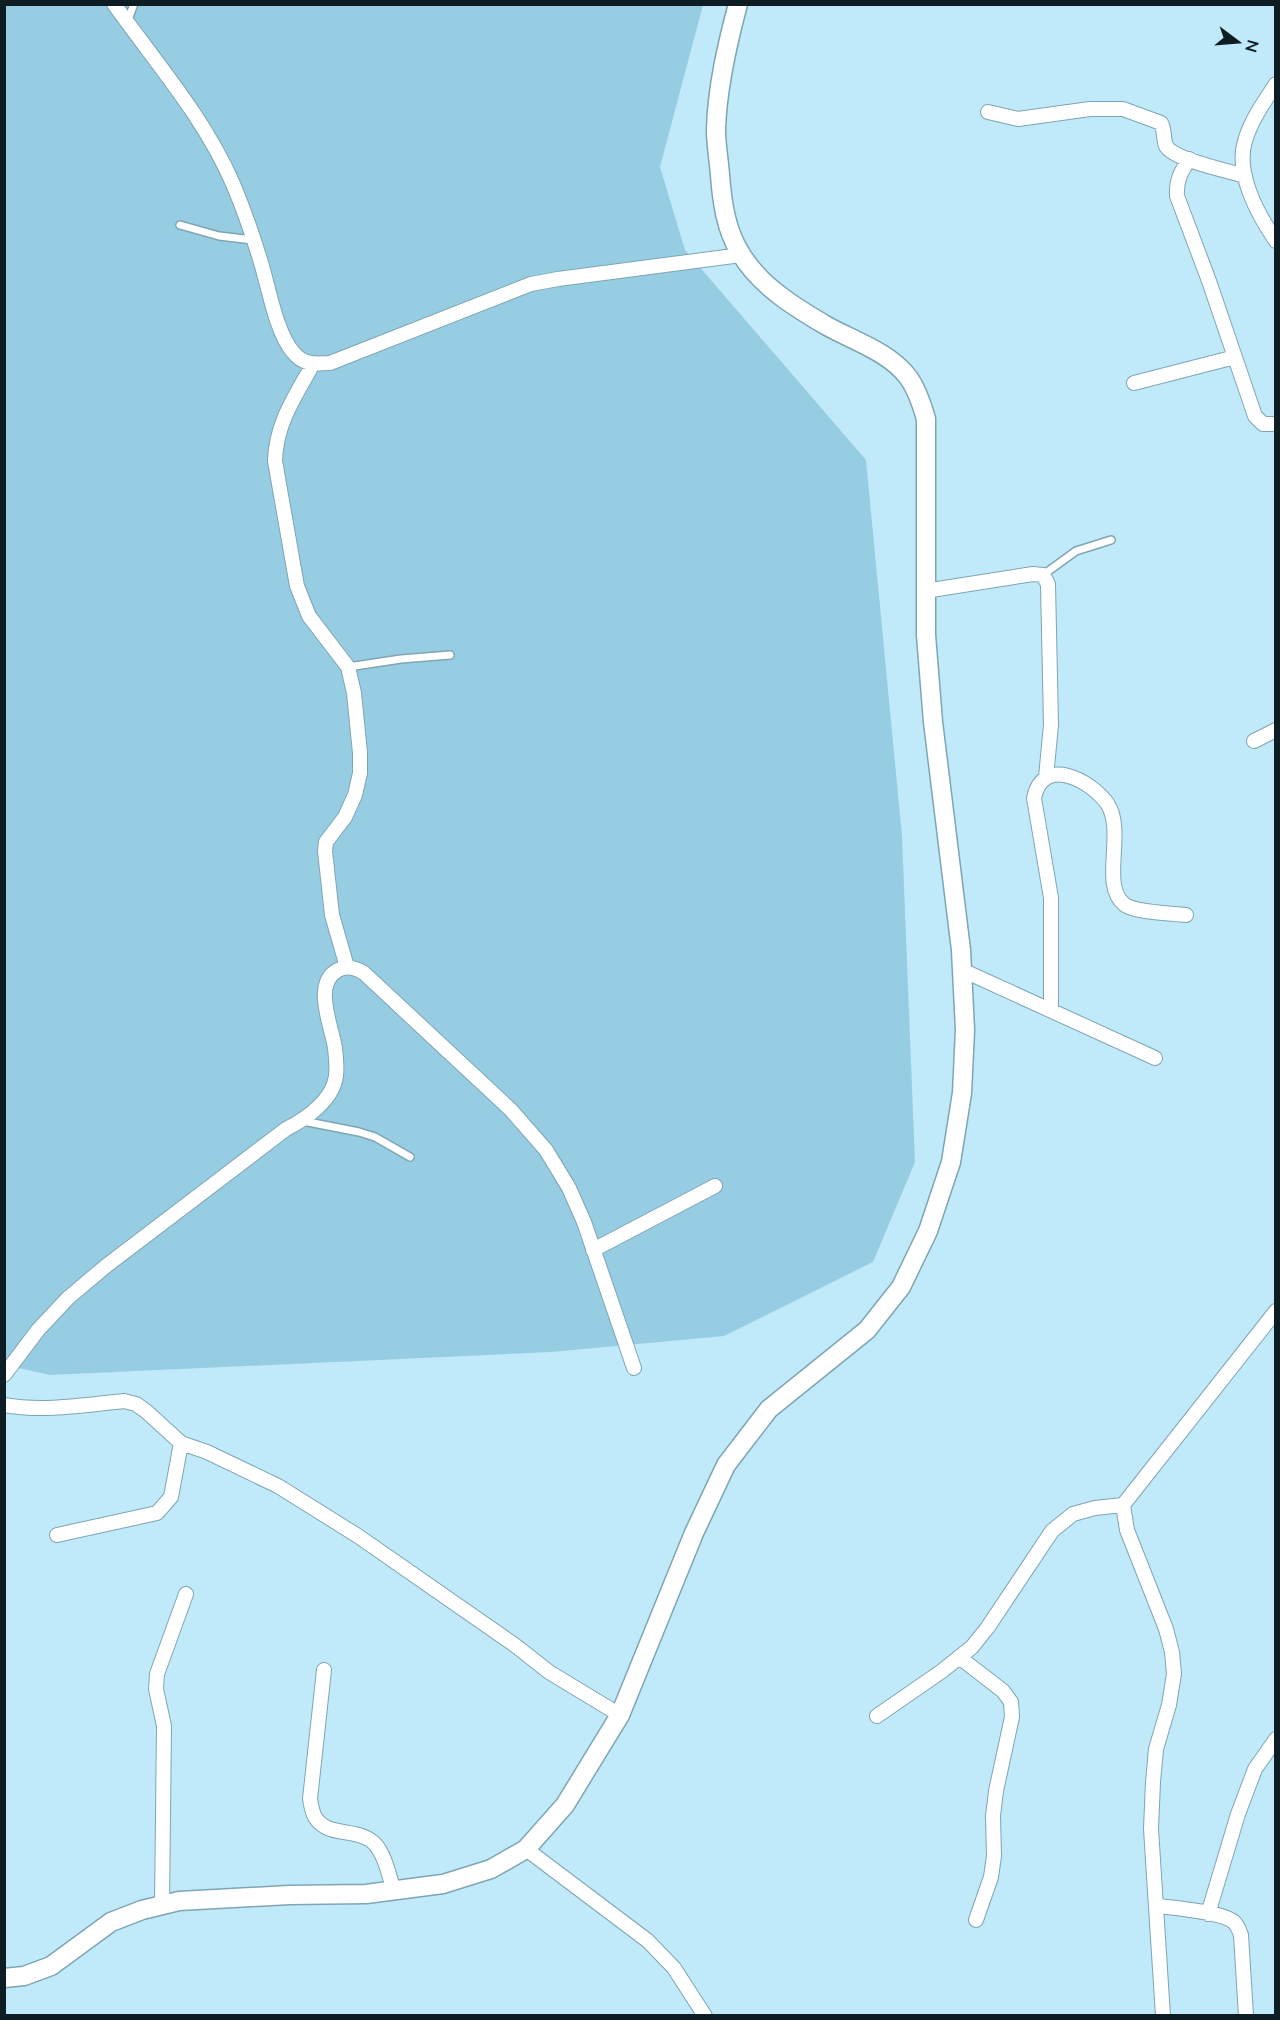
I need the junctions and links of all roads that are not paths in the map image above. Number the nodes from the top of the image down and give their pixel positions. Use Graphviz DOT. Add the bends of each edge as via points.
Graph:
graph roads {
  1 [pos="114,4"];
  2 [pos="134,4"];
  3 [pos="738,4"];
  4 [pos="127,22"];
  5 [pos="1275,84"];
  6 [pos="988,112"];
  7 [pos="1189,159"];
  8 [pos="1245,176"];
  9 [pos="180,225"];
  10 [pos="253,240"];
  11 [pos="1275,241"];
  12 [pos="741,255"];
  13 [pos="1235,357"];
  14 [pos="313,364"];
  15 [pos="1134,382"];
  16 [pos="1275,424"];
  17 [pos="1112,540"];
  18 [pos="1043,575"];
  19 [pos="925,591"];
  20 [pos="450,655"];
  21 [pos="348,667"];
  22 [pos="1275,730"];
  23 [pos="1254,741"];
  24 [pos="1046,777"];
  25 [pos="1186,915"];
  26 [pos="347,967"];
  27 [pos="962,970"];
  28 [pos="1051,1010"];
  29 [pos="1155,1058"];
  30 [pos="302,1121"];
  31 [pos="411,1156"];
  32 [pos="715,1186"];
  33 [pos="593,1251"];
  34 [pos="1275,1311"];
  35 [pos="634,1368"];
  36 [pos="4,1375"];
  37 [pos="4,1405"];
  38 [pos="181,1443"];
  39 [pos="1123,1505"];
  40 [pos="57,1535"];
  41 [pos="186,1594"];
  42 [pos="959,1657"];
  43 [pos="324,1670"];
  44 [pos="620,1715"];
  45 [pos="877,1716"];
  46 [pos="1275,1739"];
  47 [pos="526,1849"];
  48 [pos="394,1891"];
  49 [pos="162,1905"];
  50 [pos="1158,1906"];
  51 [pos="1208,1914"];
  52 [pos="976,1920"];
  53 [pos="4,1978"];
  54 [pos="697,2002"];
  55 [pos="688,2016"];
  56 [pos="705,2016"];
  57 [pos="1163,2016"];
  58 [pos="1246,2016"];
  1 -- 4 [label="street"];
  2 -- 4 [label="lane"];
  3 -- 12 [label="main road" via="720,85 716,131 722,200"];
  4 -- 10 [label="street" via="204,129 234,186"];
  5 -- 8 [label="street" via="1244,142"];
  6 -- 7 [label="street" via="1018,119 1090,109 1123,109 1161,123 1167,148"];
  7 -- 8 [label="street"];
  7 -- 13 [label="street" via="1176,184 1177,196"];
  8 -- 11 [label="street" via="1253,204"];
  9 -- 10 [label="lane"];
  10 -- 14 [label="street" via="284,339 303,362"];
  12 -- 14 [label="street" via="531,285 330,363"];
  12 -- 19 [label="main road" via="760,279 784,298 868,346 908,376 926,419"];
  13 -- 15 [label="street"];
  13 -- 16 [label="street" via="1255,416 1263,424"];
  14 -- 21 [label="street" via="280,425 275,461 297,586 309,616"];
  17 -- 18 [label="lane" via="1076,552"];
  18 -- 19 [label="street"];
  18 -- 24 [label="street" via="1048,584 1051,707"];
  19 -- 27 [label="main road" via="933,722"];
  20 -- 21 [label="lane"];
  21 -- 26 [label="street" via="354,693 360,773 355,795 345,817 326,842 325,851 332,915"];
  22 -- 23 [label="street"];
  24 -- 25 [label="street" via="1073,777 1088,784 1107,804 1115,835 1113,881 1125,906"];
  24 -- 28 [label="street" via="1036,786 1034,798 1051,898"];
  26 -- 30 [label="street" via="330,975 324,990 336,1077 329,1095"];
  26 -- 33 [label="street" via="364,973 518,1118 546,1150 569,1188"];
  27 -- 28 [label="street"];
  27 -- 44 [label="main road" via="962,1093 951,1162 928,1231 901,1287 867,1330 769,1409 726,1466 694,1533"];
  28 -- 29 [label="street"];
  30 -- 31 [label="lane" via="367,1134"];
  30 -- 36 [label="street" via="286,1129 106,1266 38,1330"];
  32 -- 33 [label="street"];
  33 -- 35 [label="street"];
  34 -- 39 [label="street"];
  37 -- 38 [label="street" via="48,1408 124,1401 147,1412"];
  38 -- 40 [label="street" via="171,1497 157,1513"];
  38 -- 44 [label="street" via="278,1486 358,1536 549,1672"];
  39 -- 42 [label="street" via="1073,1514 1052,1531 988,1627"];
  39 -- 50 [label="street" via="1127,1530 1166,1629 1174,1674 1156,1749 1153,1782 1151,1829"];
  41 -- 49 [label="street" via="157,1674 164,1726"];
  42 -- 45 [label="street"];
  42 -- 52 [label="street" via="1003,1691 1011,1702 1012,1717 996,1791 991,1877"];
  43 -- 48 [label="street" via="310,1799 314,1816 324,1827 362,1836 373,1843"];
  44 -- 47 [label="main road" via="565,1805"];
  46 -- 51 [label="street" via="1254,1769"];
  47 -- 48 [label="main road" via="491,1869 443,1884"];
  47 -- 54 [label="street" via="648,1941 674,1968"];
  48 -- 49 [label="main road" via="220,1898"];
  49 -- 53 [label="main road" via="111,1922 51,1966 24,1976"];
  50 -- 51 [label="street"];
  50 -- 57 [label="street"];
  51 -- 58 [label="street" via="1237,1924"];
  54 -- 55 [label="street"];
  54 -- 56 [label="street"];
}
